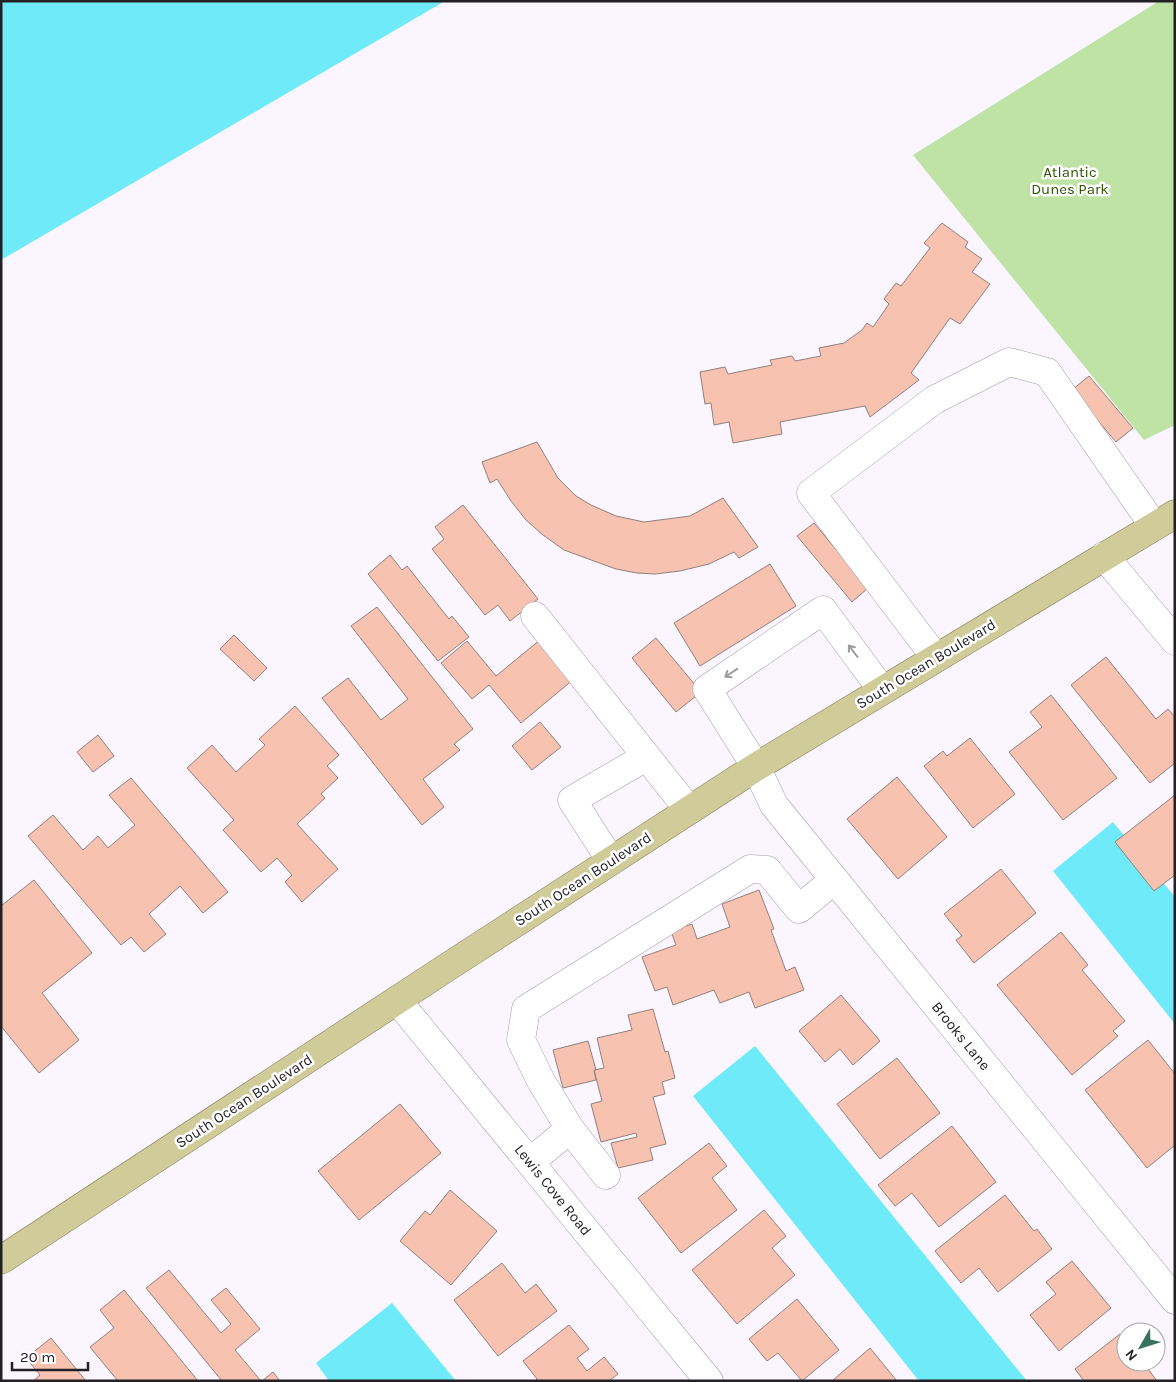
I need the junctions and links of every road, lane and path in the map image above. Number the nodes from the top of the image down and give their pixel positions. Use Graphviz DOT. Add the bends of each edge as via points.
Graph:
graph roads {
  1 [pos="1164,520"];
  2 [pos="1104,556"];
  3 [pos="535,616"];
  4 [pos="1175,641"];
  5 [pos="936,658"];
  6 [pos="882,690"];
  7 [pos="646,757"];
  8 [pos="756,767"];
  9 [pos="689,810"];
  10 [pos="612,861"];
  11 [pos="834,880"];
  12 [pos="397,1000"];
  13 [pos="570,1129"];
  14 [pos="530,1162"];
  15 [pos="606,1175"];
  16 [pos="1,1260"];
  17 [pos="1175,1300"];
  18 [pos="709,1381"];
  1 -- 2 [label="main road, South Ocean Boulevard"];
  1 -- 5 [label="street" via="1047,372 1009,362 934,400 811,493"];
  2 -- 4 [label="street"];
  2 -- 5 [label="main road, South Ocean Boulevard"];
  3 -- 7 [label="street"];
  5 -- 6 [label="main road, South Ocean Boulevard"];
  6 -- 8 [label="main road, South Ocean Boulevard"];
  6 -- 8 [label="street, Brooks Lane, one-way" via="822,610 707,689"];
  7 -- 9 [label="street"];
  7 -- 10 [label="street" via="572,800"];
  8 -- 9 [label="main road, South Ocean Boulevard"];
  8 -- 11 [label="street, Brooks Lane" via="774,805"];
  9 -- 10 [label="main road, South Ocean Boulevard"];
  10 -- 12 [label="main road, South Ocean Boulevard"];
  11 -- 13 [label="street" via="799,909 768,870 750,869 526,1009 521,1040 540,1081"];
  11 -- 17 [label="street, Brooks Lane"];
  12 -- 14 [label="street, Lewis Cove Road"];
  12 -- 16 [label="main road, South Ocean Boulevard"];
  13 -- 14 [label="street"];
  13 -- 15 [label="street"];
  14 -- 18 [label="street, Lewis Cove Road"];
}
